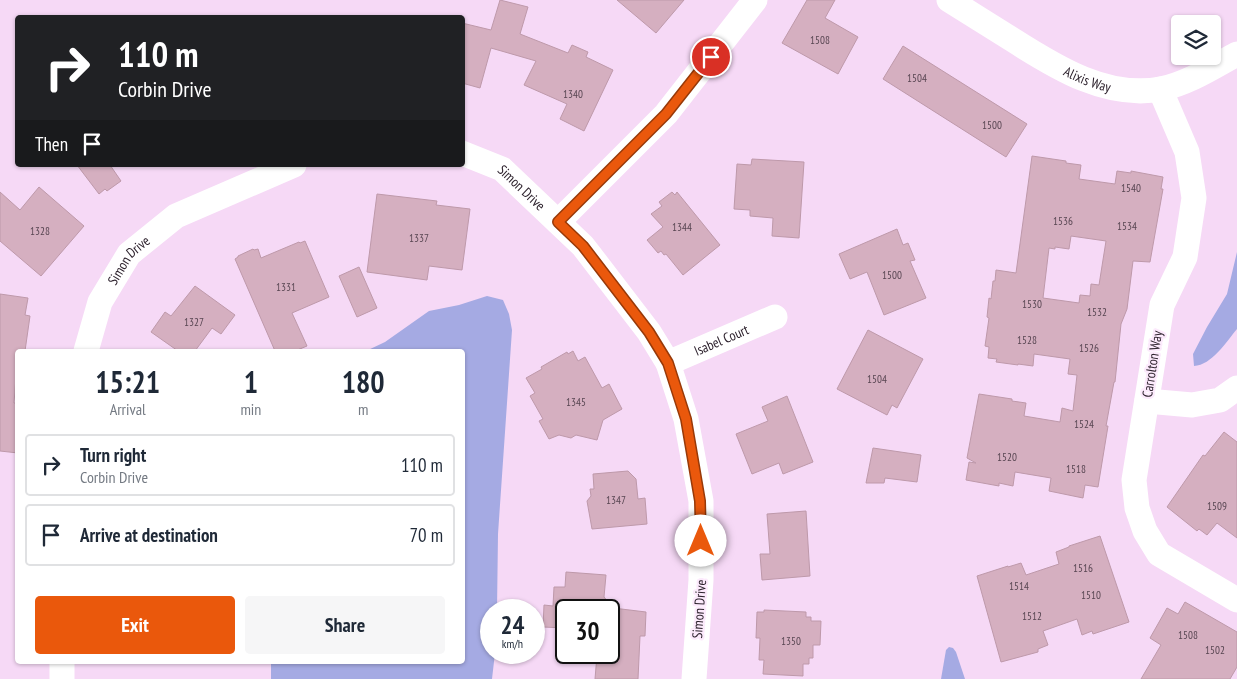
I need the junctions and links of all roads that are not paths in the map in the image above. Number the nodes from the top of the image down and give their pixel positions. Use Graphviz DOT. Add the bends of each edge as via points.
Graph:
graph roads {
  1 [pos="756,0"];
  2 [pos="948,0"];
  3 [pos="1237,54"];
  4 [pos="1160,89"];
  5 [pos="465,154"];
  6 [pos="289,167"];
  7 [pos="558,222"];
  8 [pos="775,317"];
  9 [pos="87,349"];
  10 [pos="668,363"];
  11 [pos="1237,388"];
  12 [pos="1147,401"];
  13 [pos="1237,600"];
  14 [pos="62,664"];
  15 [pos="62,679"];
  16 [pos="694,679"];
  1 -- 7 [label="street" via="666,114"];
  2 -- 4 [label="street, Alixis Way" via="1053,65 1091,83 1132,91"];
  3 -- 4 [label="street, Alixis Way" via="1184,82"];
  4 -- 12 [label="street, Carrolton Way" via="1187,152 1194,198 1185,256 1162,305"];
  5 -- 7 [label="street, Simon Drive" via="502,169"];
  6 -- 9 [label="street, Simon Drive" via="176,216 129,254 100,302"];
  7 -- 10 [label="street, Simon Drive" via="583,246 649,332"];
  8 -- 10 [label="street, Isabel Court"];
  10 -- 16 [label="street, Simon Drive" via="686,419 700,501 701,580"];
  11 -- 12 [label="street" via="1220,400 1192,405"];
  12 -- 13 [label="street, Carrolton Way" via="1134,480 1137,508 1145,530 1159,554"];
  14 -- 15 [label="street"];
}
